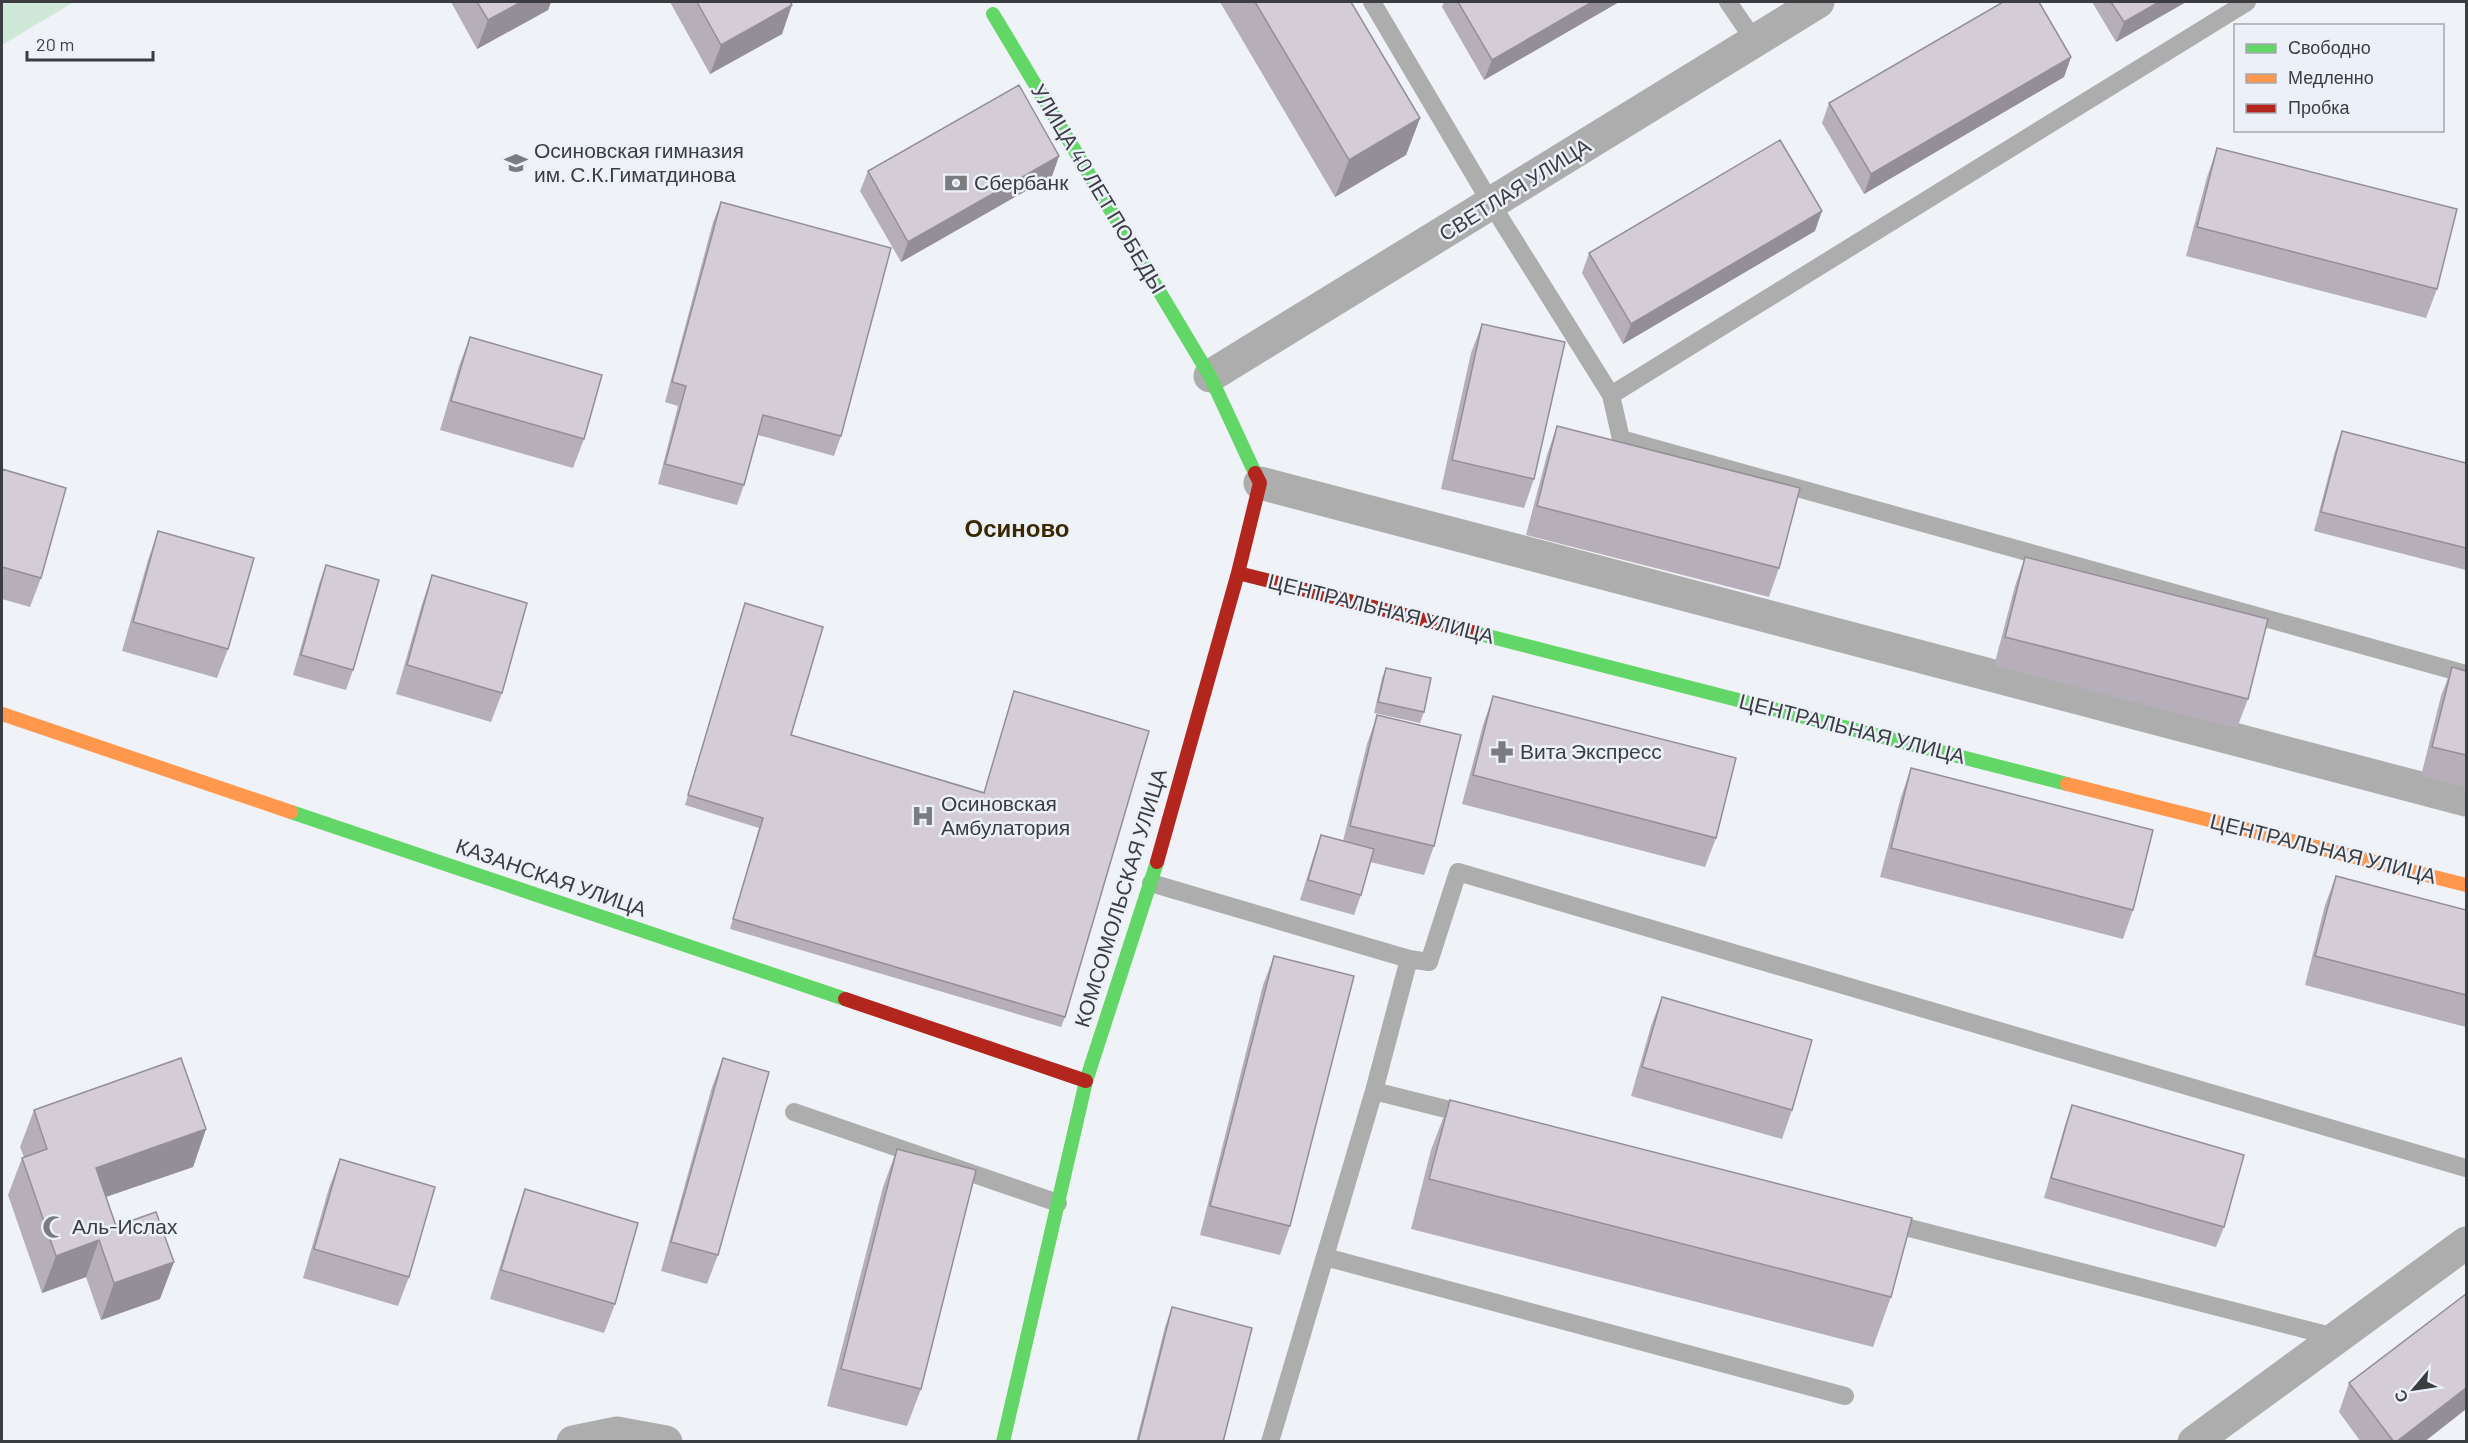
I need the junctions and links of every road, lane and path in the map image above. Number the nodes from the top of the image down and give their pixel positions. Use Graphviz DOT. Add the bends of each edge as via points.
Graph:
graph roads {
  1 [pos="1374,2"];
  2 [pos="1728,2"];
  3 [pos="1818,2"];
  4 [pos="2247,2"];
  5 [pos="990,8"];
  6 [pos="1754,40"];
  7 [pos="1492,205"];
  8 [pos="1210,376"];
  9 [pos="1611,395"];
  10 [pos="1260,483"];
  11 [pos="1238,573"];
  12 [pos="2466,674"];
  13 [pos="2,714"];
  14 [pos="2466,800"];
  15 [pos="1151,883"];
  16 [pos="2466,885"];
  17 [pos="1408,959"];
  18 [pos="1086,1081"];
  19 [pos="1374,1091"];
  20 [pos="794,1112"];
  21 [pos="1490,1120"];
  22 [pos="2466,1168"];
  23 [pos="1058,1203"];
  24 [pos="1872,1219"];
  25 [pos="2466,1243"];
  26 [pos="1326,1257"];
  27 [pos="2335,1338"];
  28 [pos="1845,1396"];
  29 [pos="573,1442"];
  30 [pos="666,1442"];
  31 [pos="1003,1442"];
  32 [pos="1270,1442"];
  33 [pos="2194,1442"];
  1 -- 7 [label="lane"];
  2 -- 6 [label="lane"];
  3 -- 6 [label="street, СВЕТЛАЯ УЛИЦА"];
  4 -- 9 [label="lane"];
  5 -- 8 [label="street, УЛИЦА 40 ЛЕТ ПОБЕДЫ"];
  6 -- 7 [label="street, СВЕТЛАЯ УЛИЦА"];
  7 -- 8 [label="street, СВЕТЛАЯ УЛИЦА"];
  7 -- 9 [label="lane"];
  8 -- 10 [label="street"];
  9 -- 12 [label="lane" via="1621,439"];
  10 -- 11 [label="street, КОМСОМОЛЬСКАЯ УЛИЦА"];
  10 -- 14 [label="street"];
  11 -- 15 [label="street, КОМСОМОЛЬСКАЯ УЛИЦА"];
  11 -- 16 [label="street, ЦЕНТРАЛЬНАЯ УЛИЦА"];
  13 -- 18 [label="street, КАЗАНСКАЯ УЛИЦА"];
  15 -- 17 [label="lane"];
  15 -- 18 [label="street, КОМСОМОЛЬСКАЯ УЛИЦА"];
  17 -- 19 [label="lane"];
  17 -- 22 [label="lane" via="1430,962 1458,872"];
  18 -- 23 [label="street, КОМСОМОЛЬСКАЯ УЛИЦА"];
  19 -- 21 [label="lane"];
  19 -- 26 [label="lane"];
  20 -- 23 [label="lane"];
  23 -- 31 [label="street, КОМСОМОЛЬСКАЯ УЛИЦА"];
  24 -- 27 [label="lane"];
  25 -- 27 [label="street"];
  26 -- 28 [label="lane"];
  26 -- 32 [label="lane"];
  27 -- 33 [label="street"];
  29 -- 30 [label="street" via="617,1432"];
}
